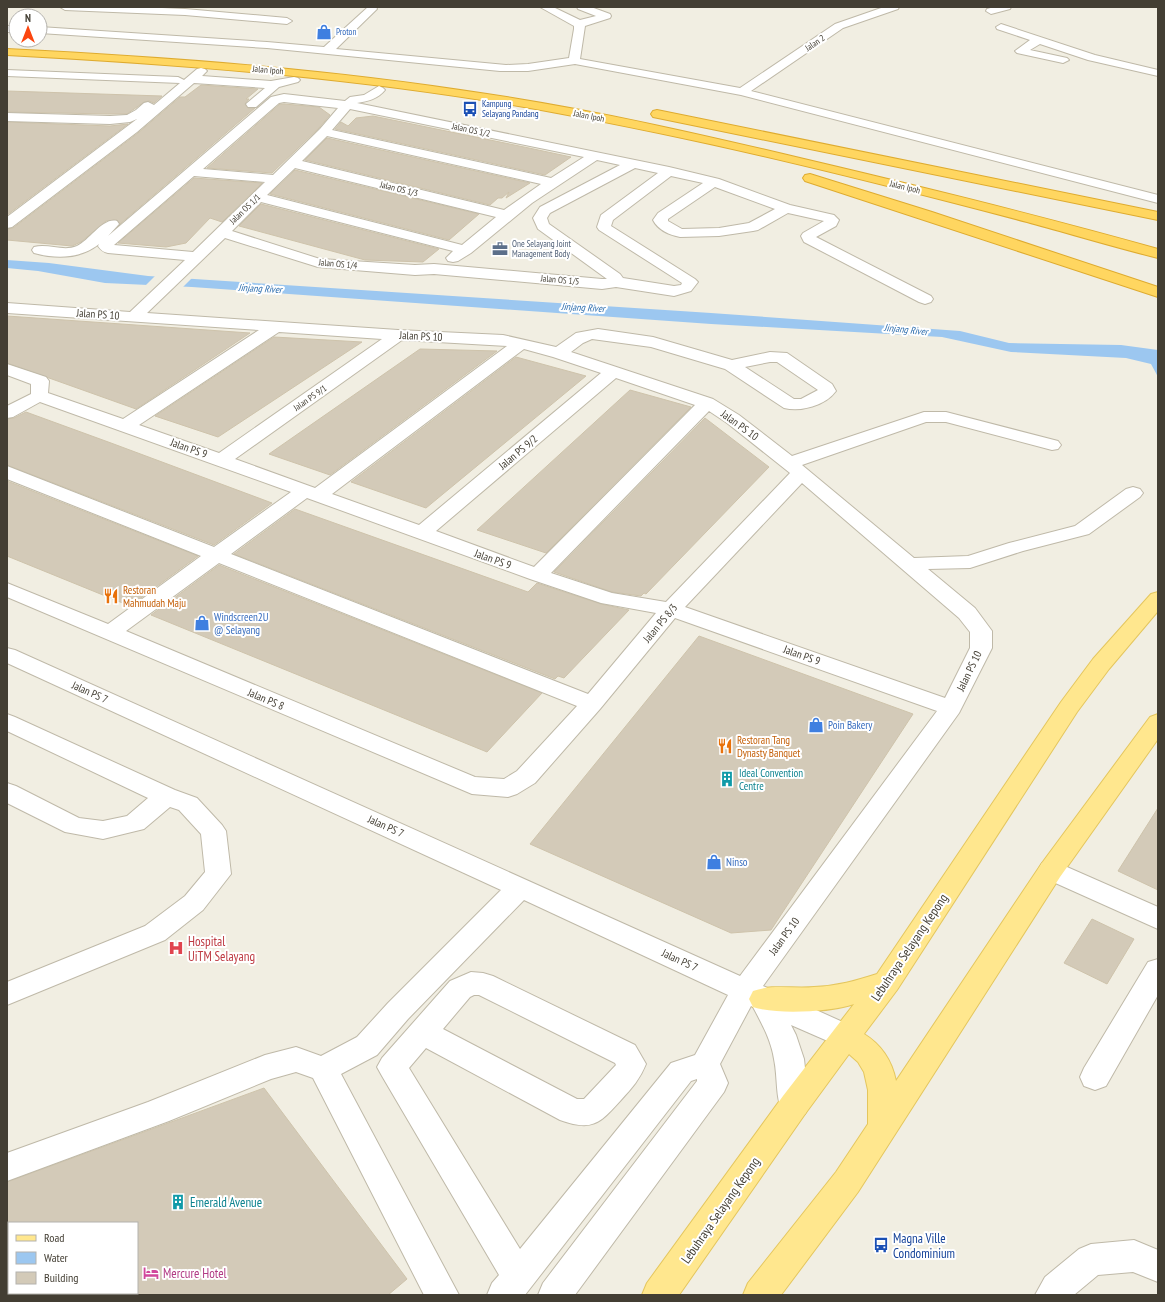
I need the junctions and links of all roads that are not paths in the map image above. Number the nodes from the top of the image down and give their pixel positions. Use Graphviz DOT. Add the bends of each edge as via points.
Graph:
graph roads {
  1 [pos="66,7"];
  2 [pos="78,7"];
  3 [pos="545,7"];
  4 [pos="582,7"];
  5 [pos="894,7"];
  6 [pos="1006,7"];
  7 [pos="372,9"];
  8 [pos="990,10"];
  9 [pos="296,12"];
  10 [pos="287,21"];
  11 [pos="579,24"];
  12 [pos="48,26"];
  13 [pos="1000,26"];
  14 [pos="48,30"];
  15 [pos="303,39"];
  16 [pos="1038,40"];
  17 [pos="338,41"];
  18 [pos="7,44"];
  19 [pos="264,45"];
  20 [pos="809,47"];
  21 [pos="827,47"];
  22 [pos="328,50"];
  23 [pos="249,54"];
  24 [pos="8,59"];
  25 [pos="411,59"];
  26 [pos="508,60"];
  27 [pos="1063,60"];
  28 [pos="575,61"];
  29 [pos="7,73"];
  30 [pos="194,73"];
  31 [pos="1158,73"];
  32 [pos="178,80"];
  33 [pos="294,80"];
  34 [pos="7,84"];
  35 [pos="272,85"];
  36 [pos="488,87"];
  37 [pos="167,90"];
  38 [pos="379,90"];
  39 [pos="742,92"];
  40 [pos="352,97"];
  41 [pos="587,102"];
  42 [pos="647,112"];
  43 [pos="7,117"];
  44 [pos="7,125"];
  45 [pos="226,125"];
  46 [pos="133,130"];
  47 [pos="324,132"];
  48 [pos="661,138"];
  49 [pos="1010,149"];
  50 [pos="595,156"];
  51 [pos="995,158"];
  52 [pos="292,162"];
  53 [pos="632,164"];
  54 [pos="184,166"];
  55 [pos="669,171"];
  56 [pos="276,180"];
  57 [pos="161,181"];
  58 [pos="552,182"];
  59 [pos="714,182"];
  60 [pos="258,197"];
  61 [pos="1158,199"];
  62 [pos="786,208"];
  63 [pos="506,215"];
  64 [pos="1158,216"];
  65 [pos="7,224"];
  66 [pos="222,232"];
  67 [pos="1158,242"];
  68 [pos="39,250"];
  69 [pos="466,250"];
  70 [pos="1158,254"];
  71 [pos="1158,259"];
  72 [pos="193,261"];
  73 [pos="434,269"];
  74 [pos="616,282"];
  75 [pos="1158,292"];
  76 [pos="925,299"];
  77 [pos="7,308"];
  78 [pos="135,316"];
  79 [pos="275,327"];
  80 [pos="398,335"];
  81 [pos="521,342"];
  82 [pos="559,353"];
  83 [pos="731,366"];
  84 [pos="7,369"];
  85 [pos="614,371"];
  86 [pos="40,396"];
  87 [pos="707,403"];
  88 [pos="7,413"];
  89 [pos="125,426"];
  90 [pos="1052,445"];
  91 [pos="222,460"];
  92 [pos="794,468"];
  93 [pos="7,472"];
  94 [pos="311,493"];
  95 [pos="1133,493"];
  96 [pos="422,533"];
  97 [pos="218,555"];
  98 [pos="908,564"];
  99 [pos="537,575"];
  100 [pos="7,589"];
  101 [pos="1158,598"];
  102 [pos="671,609"];
  103 [pos="110,633"];
  104 [pos="7,655"];
  105 [pos="592,704"];
  106 [pos="951,708"];
  107 [pos="7,722"];
  108 [pos="1158,722"];
  109 [pos="526,777"];
  110 [pos="7,792"];
  111 [pos="166,796"];
  112 [pos="1051,870"];
  113 [pos="520,887"];
  114 [pos="1158,919"];
  115 [pos="1158,970"];
  116 [pos="887,982"];
  117 [pos="7,994"];
  118 [pos="754,994"];
  119 [pos="423,1032"];
  120 [pos="846,1037"];
  121 [pos="367,1046"];
  122 [pos="705,1064"];
  123 [pos="392,1067"];
  124 [pos="323,1069"];
  125 [pos="1095,1077"];
  126 [pos="794,1105"];
  127 [pos="883,1126"];
  128 [pos="7,1167"];
  129 [pos="1158,1266"];
  130 [pos="511,1286"];
  131 [pos="433,1291"];
  132 [pos="555,1295"];
  133 [pos="659,1295"];
  134 [pos="760,1295"];
  135 [pos="1052,1295"];
  1 -- 2 [label="street"];
  2 -- 10 [label="street" via="185,12"];
  2 -- 12 [label="street"];
  3 -- 11 [label="street"];
  4 -- 11 [label="street" via="606,17"];
  5 -- 20 [label="street, Jalan 2" via="839,26"];
  6 -- 8 [label="street"];
  7 -- 17 [label="street"];
  9 -- 10 [label="street"];
  10 -- 19 [label="street"];
  11 -- 28 [label="street" via="579,39 573,54"];
  13 -- 16 [label="street"];
  14 -- 19 [label="street"];
  15 -- 17 [label="street"];
  16 -- 27 [label="street" via="1021,51"];
  16 -- 31 [label="street" via="1092,58"];
  17 -- 22 [label="street"];
  18 -- 36 [label="highway, Jalan Ipoh" via="244,58 380,72"];
  19 -- 22 [label="street"];
  19 -- 23 [label="street"];
  20 -- 21 [label="street"];
  20 -- 39 [label="street, Jalan 2"];
  22 -- 25 [label="street"];
  24 -- 30 [label="highway" via="98,63"];
  24 -- 70 [label="highway, Jalan Ipoh" via="166,61 424,88 556,109 666,131 911,188"];
  25 -- 26 [label="street" via="414,54 426,52"];
  25 -- 28 [label="street" via="513,69"];
  28 -- 39 [label="street"];
  29 -- 32 [label="street"];
  30 -- 32 [label="street"];
  30 -- 33 [label="highway"];
  30 -- 35 [label="street"];
  30 -- 46 [label="street"];
  32 -- 37 [label="street"];
  33 -- 35 [label="street"];
  33 -- 40 [label="highway"];
  34 -- 37 [label="street"];
  35 -- 45 [label="street" via="273,87"];
  36 -- 41 [label="highway"];
  36 -- 67 [label="highway, Jalan Ipoh" via="745,137 1080,220"];
  37 -- 43 [label="street" via="140,113 130,118 110,120"];
  38 -- 40 [label="street" via="367,98"];
  38 -- 48 [label="highway"];
  39 -- 51 [label="street"];
  40 -- 47 [label="street, Jalan OS 1/1"];
  40 -- 50 [label="street, Jalan OS 1/2"];
  40 -- 54 [label="street, Jalan OS 1/2" via="275,100"];
  42 -- 64 [label="highway"];
  44 -- 46 [label="street"];
  46 -- 65 [label="street"];
  47 -- 52 [label="street, Jalan OS 1/1"];
  47 -- 58 [label="street"];
  48 -- 71 [label="highway" via="761,160"];
  48 -- 75 [label="highway" via="768,165"];
  49 -- 51 [label="street"];
  50 -- 53 [label="street, Jalan OS 1/2"];
  50 -- 58 [label="street"];
  51 -- 61 [label="street"];
  52 -- 56 [label="street, Jalan OS 1/1"];
  52 -- 63 [label="street, Jalan OS 1/3"];
  53 -- 55 [label="street, Jalan OS 1/2"];
  53 -- 74 [label="street" via="545,210 540,218 543,226 616,277"];
  54 -- 56 [label="street"];
  54 -- 72 [label="street, Jalan OS 1/2" via="105,246 108,249"];
  55 -- 59 [label="street, Jalan OS 1/2"];
  55 -- 74 [label="street, Jalan OS 1/5" via="606,218 604,227 690,282 686,288 674,291"];
  56 -- 60 [label="street, Jalan OS 1/1"];
  57 -- 68 [label="street" via="86,247 70,252"];
  58 -- 63 [label="street"];
  59 -- 62 [label="street, Jalan OS 1/2"];
  59 -- 62 [label="street" via="663,216 660,220 662,224 680,233 719,232 753,227"];
  60 -- 66 [label="street, Jalan OS 1/1"];
  60 -- 69 [label="street"];
  62 -- 76 [label="street, Jalan OS 1/2" via="829,218 832,220 830,223 810,234 809,239"];
  63 -- 69 [label="street"];
  66 -- 72 [label="street, Jalan OS 1/1"];
  66 -- 73 [label="street, Jalan OS 1/4" via="318,263"];
  69 -- 73 [label="street"];
  72 -- 78 [label="street, Jalan OS 1/1"];
  73 -- 74 [label="street, Jalan OS 1/5" via="602,284"];
  77 -- 78 [label="street, Jalan PS 10"];
  78 -- 79 [label="street, Jalan PS 10"];
  79 -- 80 [label="street, Jalan PS 10"];
  79 -- 89 [label="street"];
  80 -- 81 [label="street, Jalan PS 10"];
  80 -- 91 [label="street, Jalan PS 9/1"];
  81 -- 82 [label="street, Jalan PS 10"];
  81 -- 94 [label="street"];
  82 -- 83 [label="street" via="581,336 590,333 653,342"];
  82 -- 85 [label="street, Jalan PS 10"];
  83 -- 83 [label="street" via="790,404 804,404 826,391 826,388 781,357 770,356"];
  84 -- 86 [label="street" via="40,381"];
  85 -- 87 [label="street, Jalan PS 10"];
  85 -- 96 [label="street, Jalan PS 9/2"];
  86 -- 88 [label="street"];
  86 -- 89 [label="street, Jalan PS 9"];
  87 -- 92 [label="street, Jalan PS 10" via="733,419"];
  87 -- 99 [label="street"];
  89 -- 91 [label="street, Jalan PS 9"];
  90 -- 92 [label="street" via="946,417 924,417"];
  91 -- 94 [label="street, Jalan PS 9"];
  92 -- 98 [label="street, Jalan PS 10"];
  92 -- 102 [label="street, Jalan PS 8/3"];
  93 -- 97 [label="street"];
  94 -- 96 [label="street, Jalan PS 9"];
  94 -- 97 [label="street"];
  95 -- 98 [label="street" via="1082,530 970,562"];
  96 -- 99 [label="street, Jalan PS 9"];
  97 -- 103 [label="street"];
  97 -- 105 [label="street"];
  98 -- 106 [label="street, Jalan PS 10" via="967,613 981,631 981,648"];
  99 -- 102 [label="street, Jalan PS 9" via="608,598"];
  100 -- 103 [label="street, Jalan PS 8"];
  101 -- 116 [label="main road, Lebuhraya Selayang Kepong" via="1101,664 1069,707"];
  102 -- 105 [label="street, Jalan PS 8/3"];
  102 -- 106 [label="street, Jalan PS 9"];
  103 -- 109 [label="street, Jalan PS 8" via="472,785 508,788"];
  104 -- 113 [label="street, Jalan PS 7"];
  105 -- 109 [label="street, Jalan PS 8/3"];
  106 -- 118 [label="street, Jalan PS 10"];
  107 -- 111 [label="street"];
  108 -- 112 [label="main road"];
  110 -- 111 [label="street" via="74,826 103,830 135,824"];
  111 -- 117 [label="street" via="188,804 213,830 218,874 194,903 155,933"];
  112 -- 114 [label="street"];
  112 -- 127 [label="main road"];
  113 -- 118 [label="street, Jalan PS 7"];
  113 -- 121 [label="street"];
  115 -- 125 [label="street"];
  116 -- 118 [label="main road" via="844,996 813,999"];
  116 -- 120 [label="main road, Lebuhraya Selayang Kepong"];
  118 -- 120 [label="street, Jalan PS 7"];
  118 -- 122 [label="street, Jalan PS 10"];
  118 -- 126 [label="street" via="782,1035 790,1058"];
  119 -- 119 [label="street" via="460,989 471,983 483,984 625,1054 631,1064 628,1072 592,1111 580,1113 570,1111"];
  119 -- 123 [label="street"];
  120 -- 126 [label="main road, Lebuhraya Selayang Kepong"];
  120 -- 127 [label="main road" via="870,1056 879,1072"];
  121 -- 123 [label="street"];
  121 -- 124 [label="street"];
  122 -- 130 [label="street" via="681,1072"];
  122 -- 132 [label="street" via="713,1083"];
  123 -- 130 [label="street"];
  124 -- 128 [label="street" via="296,1058"];
  124 -- 131 [label="street"];
  126 -- 133 [label="main road, Lebuhraya Selayang Kepong"];
  127 -- 134 [label="main road" via="847,1182"];
  129 -- 135 [label="street" via="1134,1256 1091,1260"];
}
